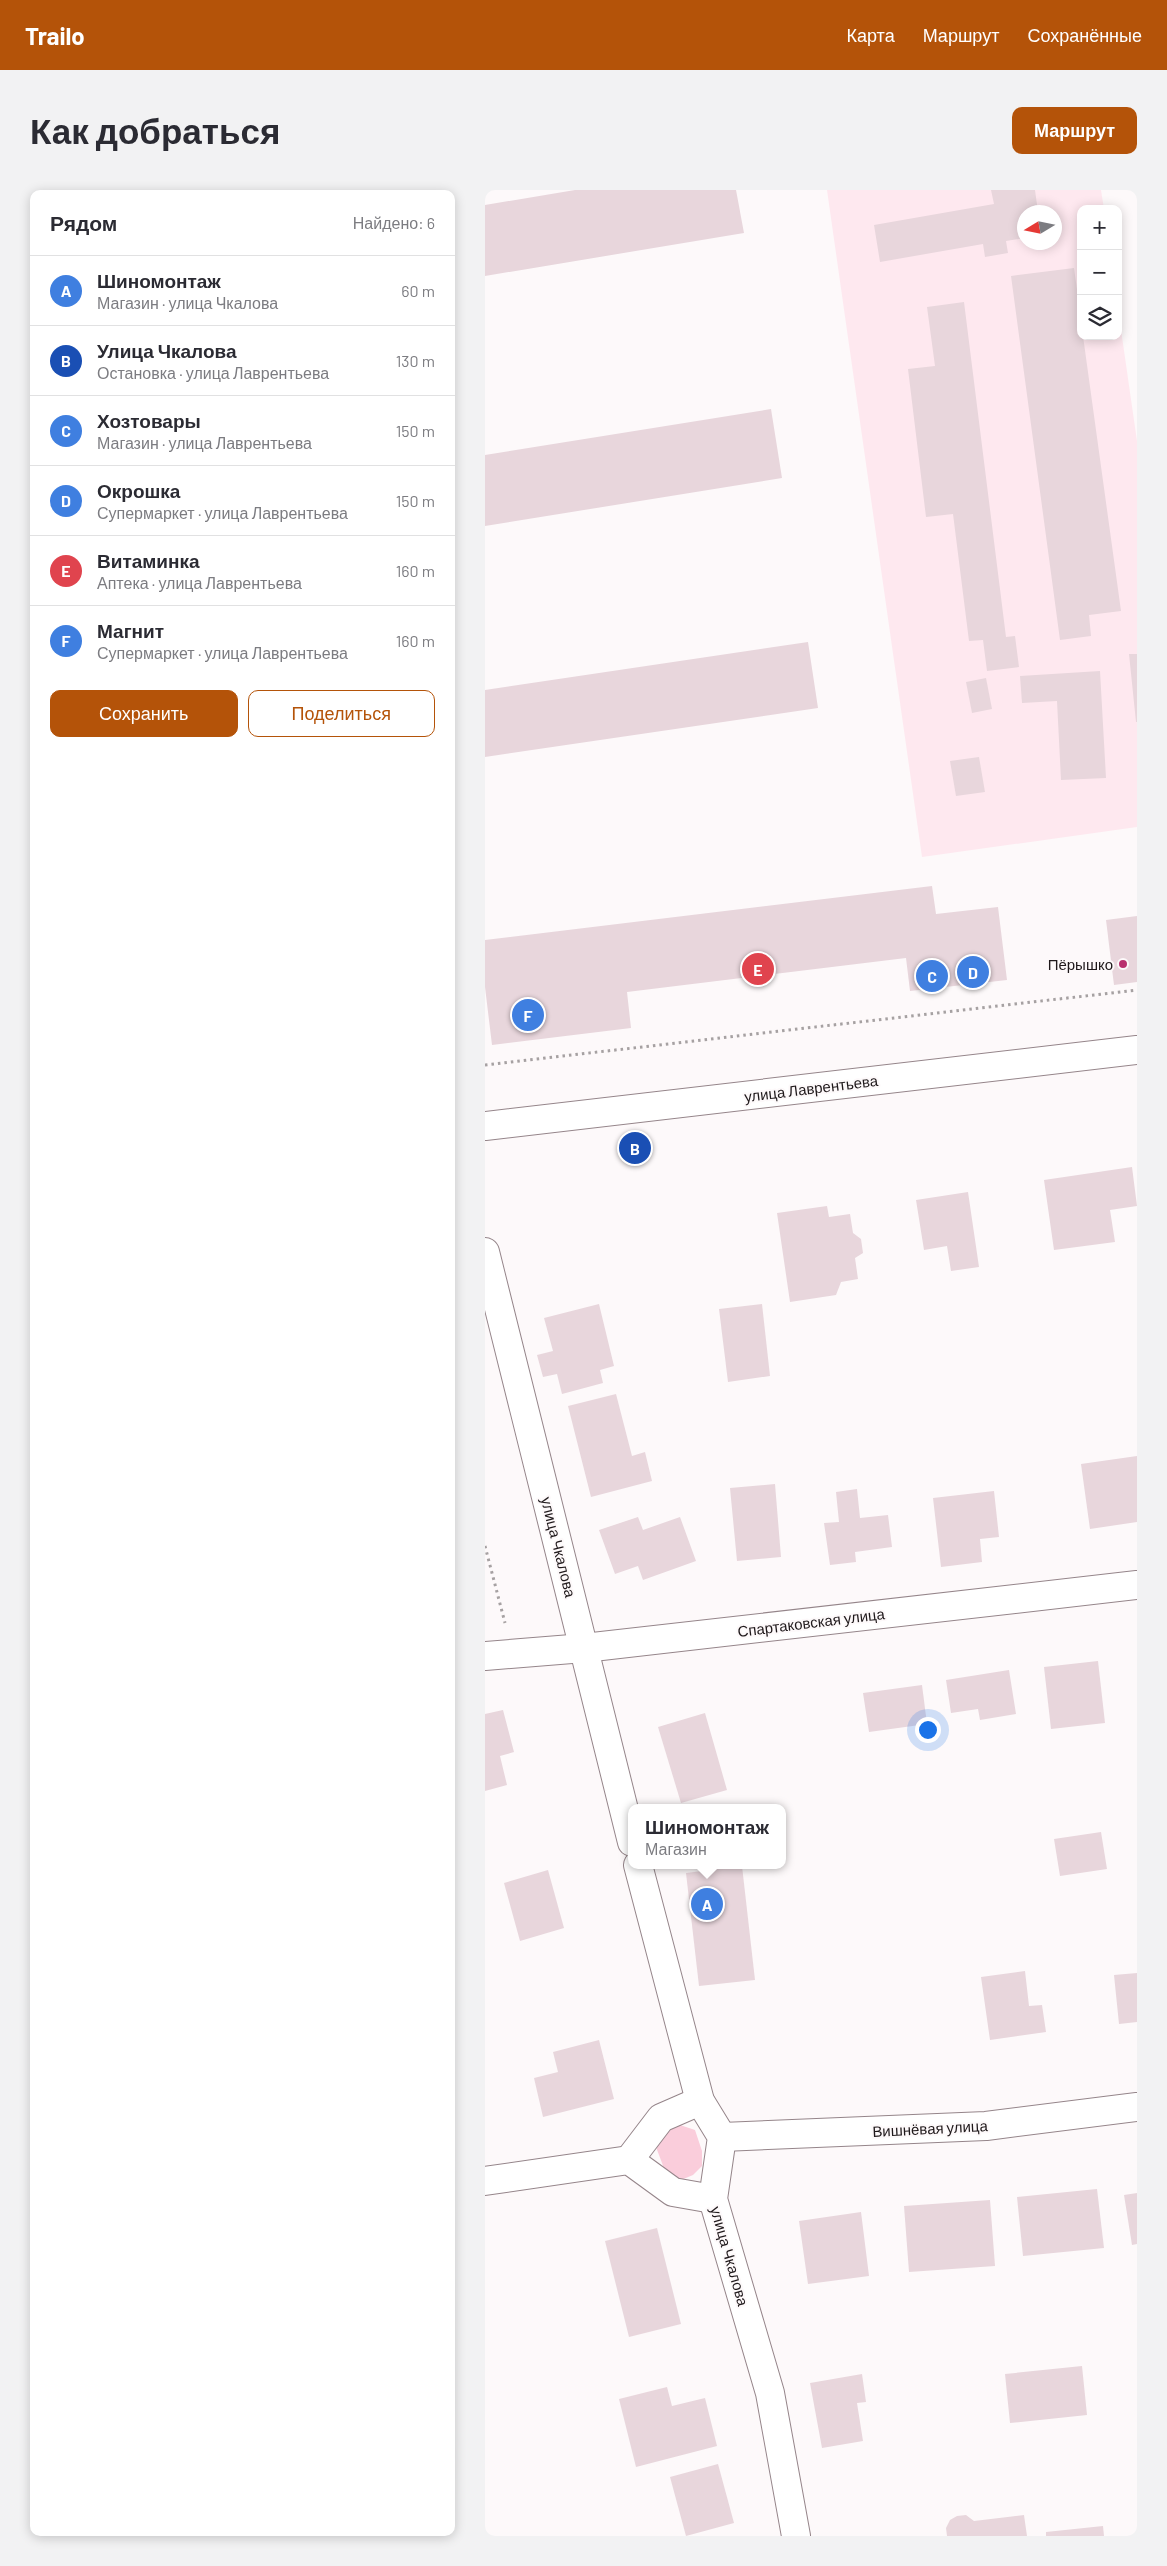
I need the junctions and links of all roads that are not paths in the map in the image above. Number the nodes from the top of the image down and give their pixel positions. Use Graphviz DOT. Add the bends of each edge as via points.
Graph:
graph roads {
  1 [pos="1137,1050"];
  2 [pos="485,1126"];
  3 [pos="485,1252"];
  4 [pos="1137,1584"];
  5 [pos="584,1648"];
  6 [pos="485,1656"];
  7 [pos="628,1826"];
  8 [pos="639,1869"];
  9 [pos="700,2101"];
  10 [pos="1137,2107"];
  11 [pos="722,2137"];
  12 [pos="629,2160"];
  13 [pos="485,2181"];
  14 [pos="713,2199"];
  15 [pos="796,2536"];
  1 -- 2 [label="street, улица Лаврентьева"];
  3 -- 5 [label="street, улица Чкалова"];
  4 -- 5 [label="street, Спартаковская улица"];
  5 -- 6 [label="street, Спартаковская улица"];
  5 -- 7 [label="street, улица Чкалова"];
  8 -- 9 [label="street"];
  9 -- 11 [label="street"];
  9 -- 12 [label="street" via="661,2118"];
  10 -- 11 [label="street, Вишнёвая улица" via="986,2126"];
  11 -- 14 [label="street, улица Чкалова"];
  12 -- 13 [label="street"];
  12 -- 14 [label="street" via="673,2192"];
  14 -- 15 [label="street, улица Чкалова" via="770,2393"];
}
